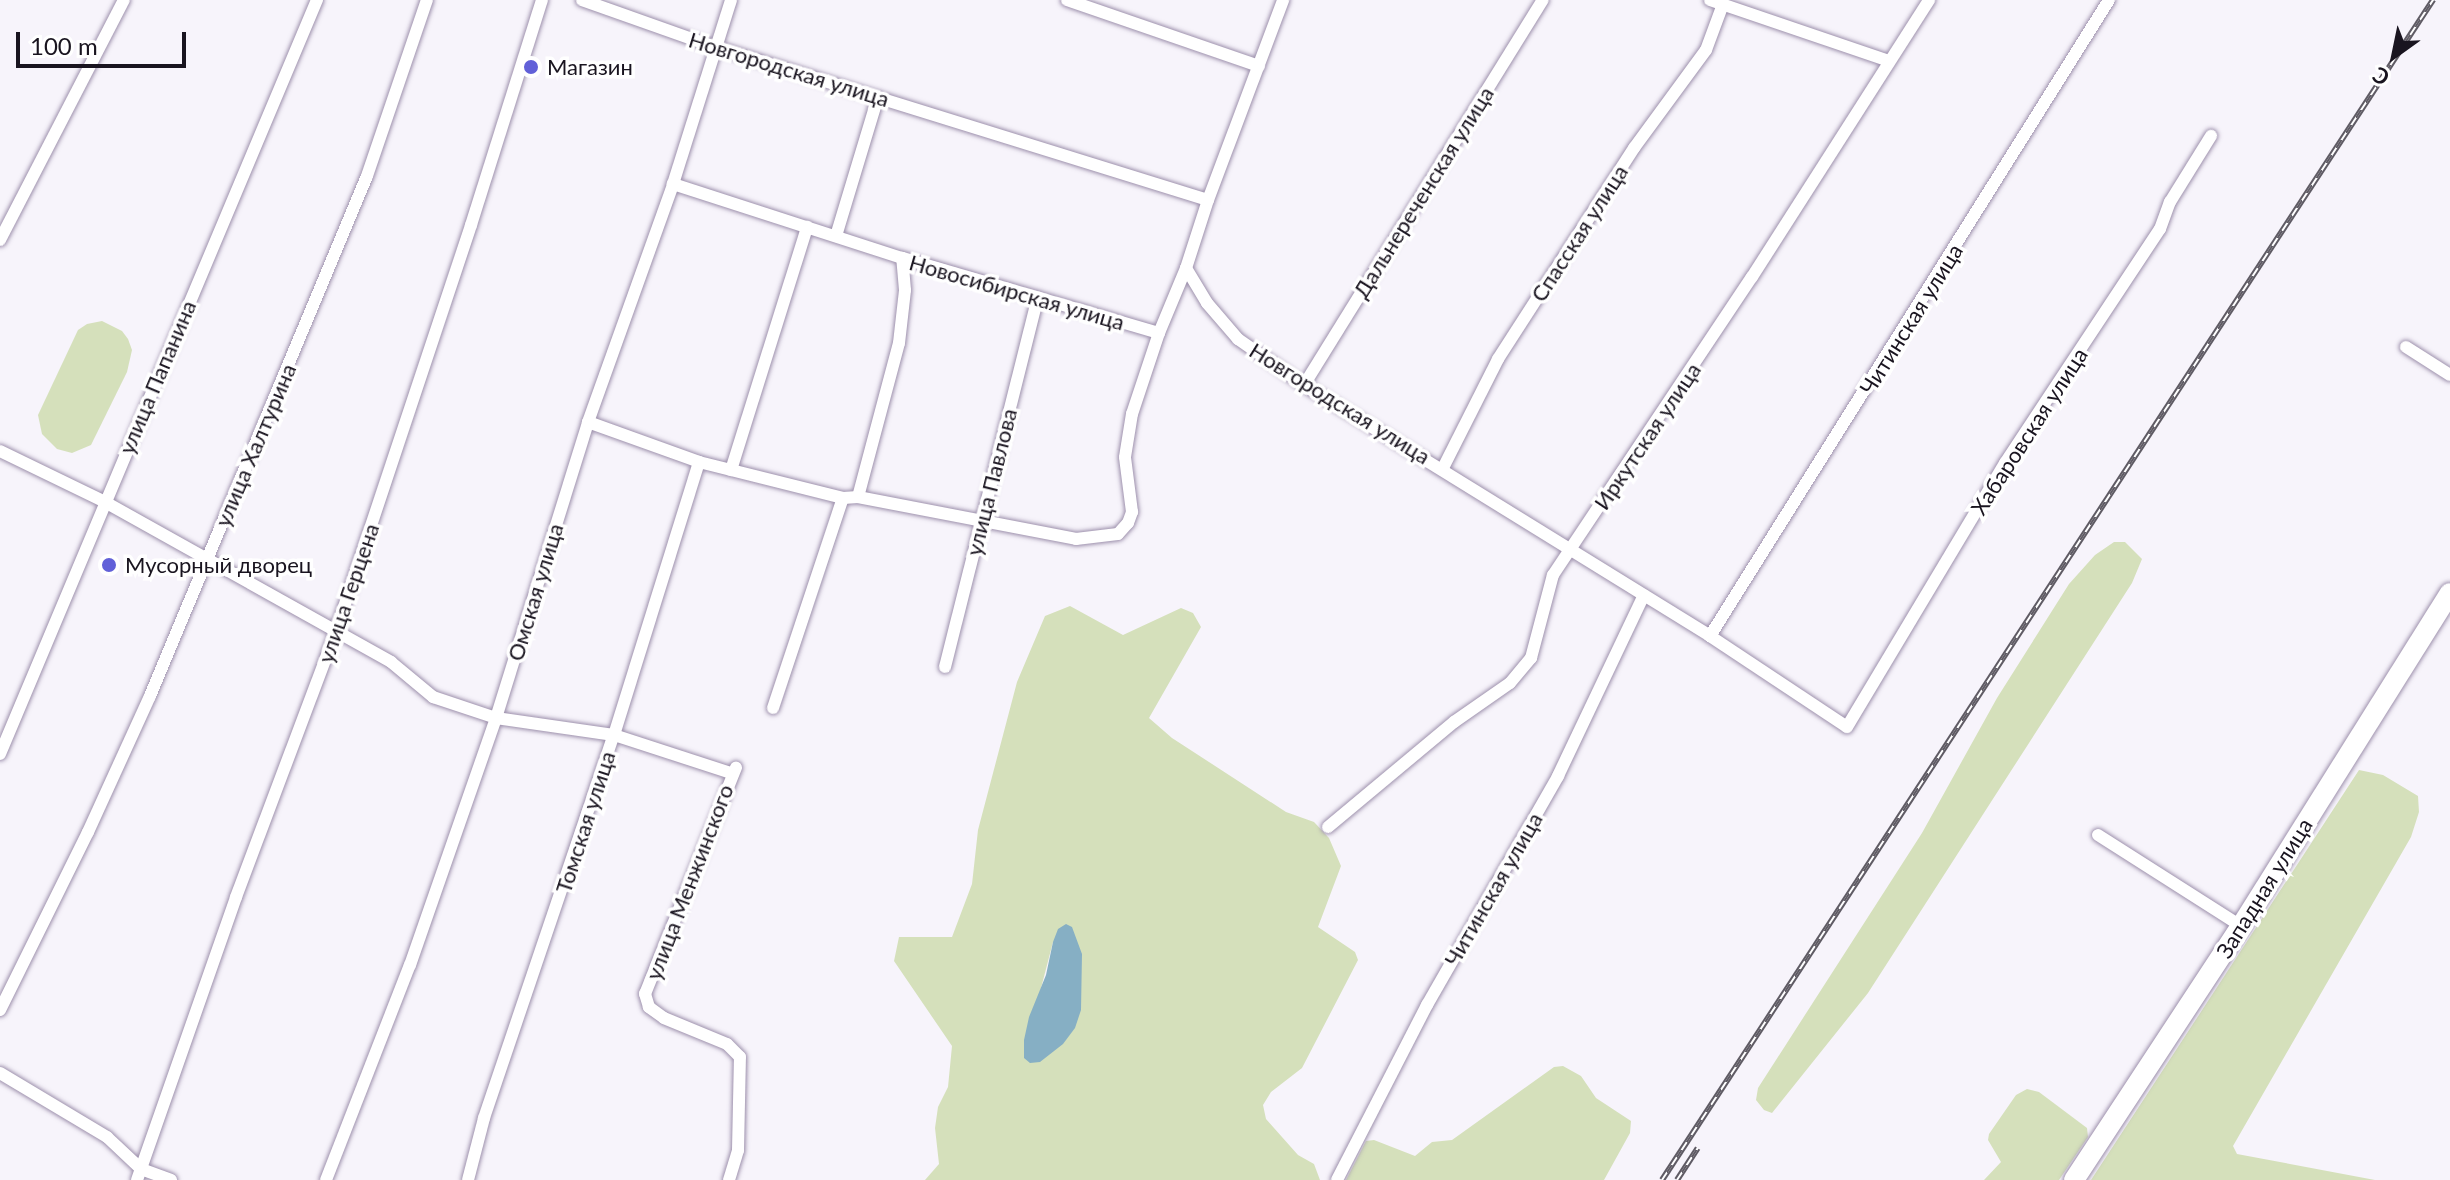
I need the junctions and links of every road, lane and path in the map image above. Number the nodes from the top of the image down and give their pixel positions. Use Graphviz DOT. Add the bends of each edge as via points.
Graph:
graph roads {
  1 [pos="124,0"];
  2 [pos="317,0"];
  3 [pos="427,0"];
  4 [pos="542,0"];
  5 [pos="582,0"];
  6 [pos="731,0"];
  7 [pos="1067,0"];
  8 [pos="1283,0"];
  9 [pos="1543,0"];
  10 [pos="1929,0"];
  11 [pos="2109,0"];
  12 [pos="1716,2"];
  13 [pos="715,47"];
  14 [pos="1889,61"];
  15 [pos="1259,66"];
  16 [pos="878,97"];
  17 [pos="2211,136"];
  18 [pos="673,184"];
  19 [pos="1208,200"];
  20 [pos="807,227"];
  21 [pos="836,236"];
  22 [pos="0,240"];
  23 [pos="902,258"];
  24 [pos="1186,268"];
  25 [pos="1038,298"];
  26 [pos="1159,333"];
  27 [pos="2406,347"];
  28 [pos="2450,375"];
  29 [pos="1304,385"];
  30 [pos="588,422"];
  31 [pos="0,451"];
  32 [pos="699,462"];
  33 [pos="1443,468"];
  34 [pos="731,470"];
  35 [pos="858,497"];
  36 [pos="843,498"];
  37 [pos="105,502"];
  38 [pos="981,522"];
  39 [pos="1570,549"];
  40 [pos="208,559"];
  41 [pos="2450,593"];
  42 [pos="1644,595"];
  43 [pos="335,634"];
  44 [pos="1710,636"];
  45 [pos="945,667"];
  46 [pos="773,708"];
  47 [pos="496,718"];
  48 [pos="1847,727"];
  49 [pos="614,735"];
  50 [pos="0,754"];
  51 [pos="1328,827"];
  52 [pos="2098,835"];
  53 [pos="2241,926"];
  54 [pos="0,1010"];
  55 [pos="0,1073"];
  56 [pos="139,1174"];
  57 [pos="171,1180"];
  58 [pos="326,1180"];
  59 [pos="468,1180"];
  60 [pos="729,1180"];
  61 [pos="1337,1180"];
  62 [pos="2074,1180"];
  1 -- 22 [label="street"];
  2 -- 37 [label="street, улица Папанина"];
  3 -- 40 [label="street, улица Халтурина" via="367,176"];
  4 -- 43 [label="street, улица Герцена"];
  5 -- 13 [label="street, Новгородская улица"];
  6 -- 13 [label="street, Омская улица"];
  7 -- 15 [label="street"];
  8 -- 15 [label="street"];
  9 -- 29 [label="street, Дальнереченская улица"];
  10 -- 14 [label="street, Иркутская улица"];
  11 -- 44 [label="street, Читинская улица"];
  12 -- 14 [label="street"];
  12 -- 33 [label="street, Спасская улица" via="1706,50 1634,148 1498,359"];
  13 -- 16 [label="street, Новгородская улица"];
  13 -- 18 [label="street, Омская улица"];
  14 -- 39 [label="street, Иркутская улица"];
  15 -- 19 [label="street"];
  16 -- 19 [label="street, Новгородская улица"];
  16 -- 21 [label="street"];
  17 -- 48 [label="street, Хабаровская улица" via="2170,202 2160,229 2005,463"];
  18 -- 20 [label="street, Новосибирская улица"];
  18 -- 30 [label="street, Омская улица"];
  19 -- 24 [label="street"];
  20 -- 21 [label="street, Новосибирская улица"];
  20 -- 34 [label="street"];
  21 -- 23 [label="street, Новосибирская улица"];
  23 -- 25 [label="street, Новосибирская улица"];
  23 -- 35 [label="street" via="905,290 899,343"];
  24 -- 26 [label="street"];
  24 -- 29 [label="street, Новгородская улица" via="1238,339"];
  25 -- 26 [label="street, Новосибирская улица"];
  25 -- 38 [label="street, улица Павлова"];
  26 -- 38 [label="street" via="1132,414 1125,457 1132,512 1118,534 1076,539"];
  27 -- 28 [label="street"];
  29 -- 33 [label="street, Новгородская улица"];
  30 -- 32 [label="street"];
  30 -- 47 [label="street, Омская улица"];
  31 -- 37 [label="street"];
  32 -- 34 [label="street"];
  32 -- 49 [label="street, Томская улица"];
  33 -- 39 [label="street, Новгородская улица"];
  34 -- 36 [label="street"];
  35 -- 36 [label="street"];
  35 -- 38 [label="street"];
  36 -- 46 [label="street"];
  37 -- 40 [label="street"];
  37 -- 50 [label="street, улица Папанина"];
  38 -- 45 [label="street, улица Павлова"];
  39 -- 42 [label="street, Новгородская улица"];
  39 -- 51 [label="street, Иркутская улица" via="1545,594 1531,658 1517,675"];
  40 -- 43 [label="street"];
  40 -- 54 [label="street, улица Халтурина" via="88,832"];
  41 -- 53 [label="main road, Западная улица"];
  42 -- 44 [label="street, Новгородская улица"];
  42 -- 61 [label="street, Читинская улица" via="1558,776 1427,1005"];
  43 -- 47 [label="street" via="407,672 433,697"];
  43 -- 56 [label="street, улица Герцена"];
  44 -- 48 [label="street, Новгородская улица"];
  47 -- 49 [label="street"];
  47 -- 58 [label="street, Омская улица" via="410,965"];
  49 -- 59 [label="street, Томская улица" via="484,1118"];
  49 -- 60 [label="street, улица Менжинского" via="734,771 645,994 649,1007 664,1018 727,1044 740,1057 738,1150"];
  52 -- 53 [label="street"];
  53 -- 62 [label="main road, Западная улица"];
  55 -- 56 [label="street" via="107,1137"];
  56 -- 57 [label="street"];
}
